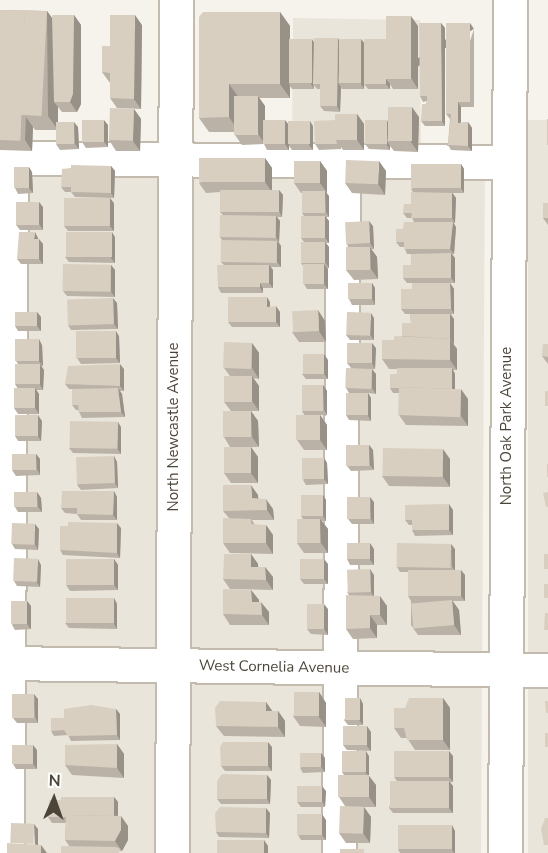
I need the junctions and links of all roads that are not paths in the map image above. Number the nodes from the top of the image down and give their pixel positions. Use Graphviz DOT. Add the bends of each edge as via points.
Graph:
graph roads {
  1 [pos="176,0"];
  2 [pos="510,0"];
  3 [pos="5,158"];
  4 [pos="175,160"];
  5 [pos="343,161"];
  6 [pos="509,162"];
  7 [pos="4,663"];
  8 [pos="172,665"];
  9 [pos="340,668"];
  10 [pos="506,670"];
  11 [pos="548,670"];
  12 [pos="7,853"];
  13 [pos="171,853"];
  14 [pos="339,853"];
  15 [pos="505,853"];
  1 -- 4 [label="street, North Newcastle Avenue"];
  2 -- 6 [label="street, North Oak Park Avenue"];
  3 -- 4 [label="street"];
  3 -- 7 [label="street"];
  4 -- 5 [label="street"];
  4 -- 8 [label="street, North Newcastle Avenue"];
  5 -- 6 [label="street"];
  5 -- 9 [label="street"];
  6 -- 10 [label="street, North Oak Park Avenue"];
  7 -- 8 [label="street, West Cornelia Avenue"];
  7 -- 12 [label="street"];
  8 -- 9 [label="street, West Cornelia Avenue"];
  8 -- 13 [label="street, North Newcastle Avenue"];
  9 -- 10 [label="street, West Cornelia Avenue"];
  9 -- 14 [label="street"];
  10 -- 11 [label="street, West Cornelia Avenue"];
  10 -- 15 [label="street, North Oak Park Avenue"];
}
